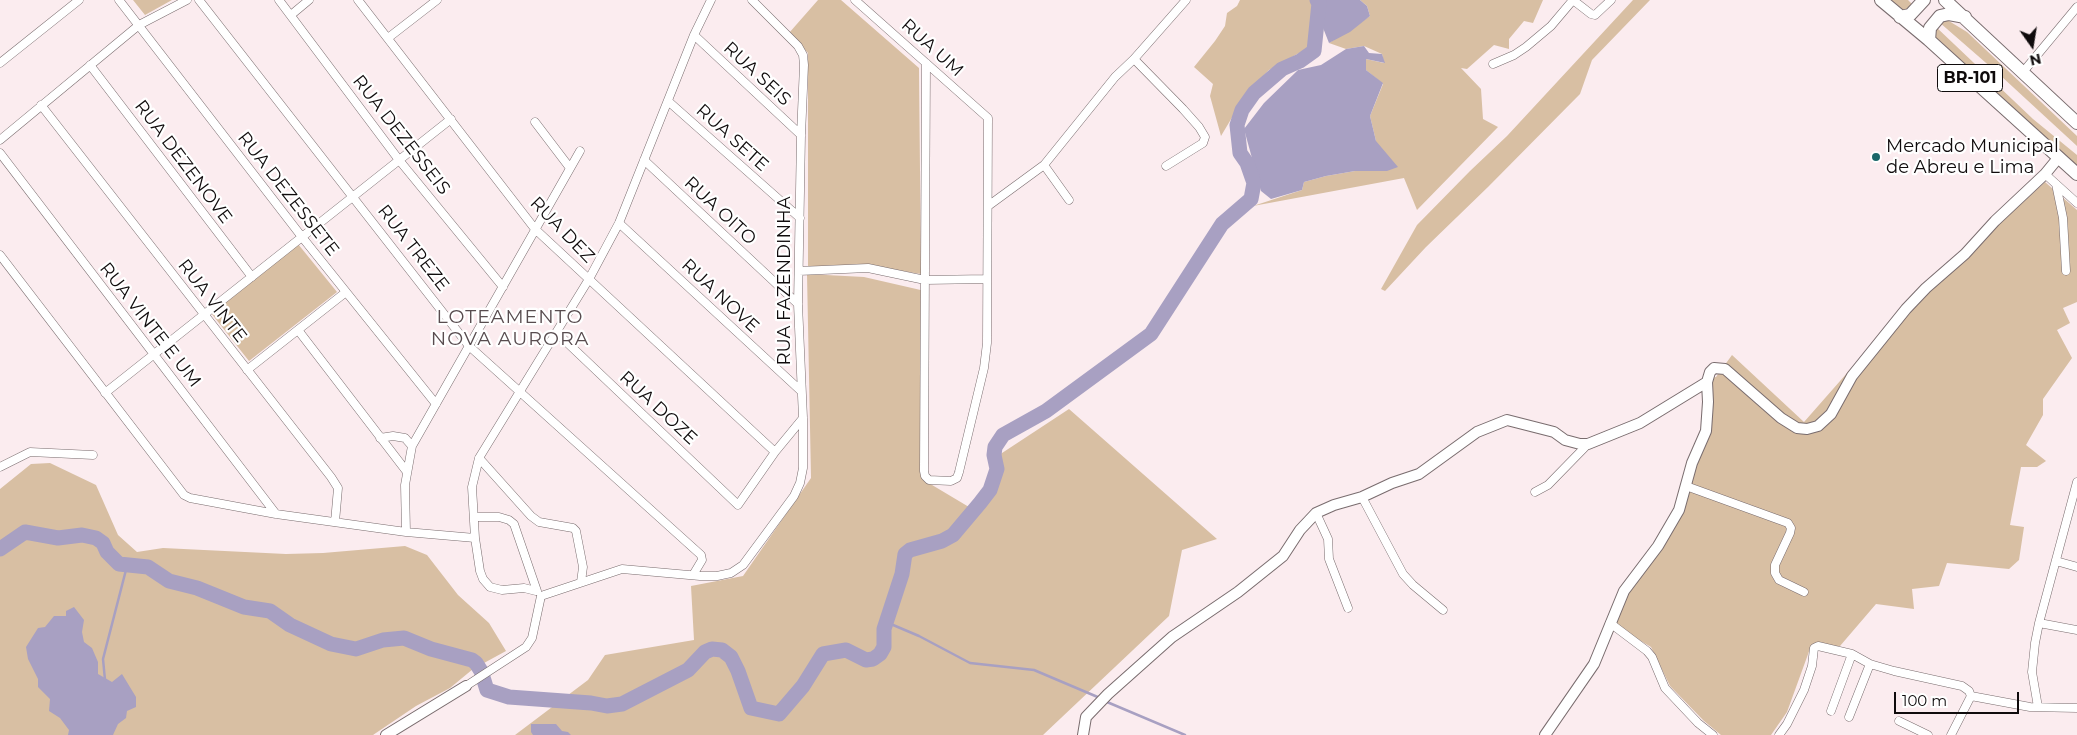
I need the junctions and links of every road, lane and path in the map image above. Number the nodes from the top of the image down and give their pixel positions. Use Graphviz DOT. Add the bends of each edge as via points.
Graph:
graph roads {
  1 [pos="79,0"];
  2 [pos="119,0"];
  3 [pos="187,0"];
  4 [pos="199,0"];
  5 [pos="279,0"];
  6 [pos="309,0"];
  7 [pos="358,0"];
  8 [pos="437,0"];
  9 [pos="711,0"];
  10 [pos="752,0"];
  11 [pos="856,0"];
  12 [pos="1186,0"];
  13 [pos="1573,0"];
  14 [pos="1611,0"];
  15 [pos="1881,0"];
  16 [pos="1924,0"];
  17 [pos="1945,0"];
  18 [pos="2073,0"];
  19 [pos="2077,4"];
  20 [pos="2077,7"];
  21 [pos="291,14"];
  22 [pos="1900,17"];
  23 [pos="1965,17"];
  24 [pos="139,25"];
  25 [pos="694,35"];
  26 [pos="388,38"];
  27 [pos="1929,40"];
  28 [pos="1134,59"];
  29 [pos="0,63"];
  30 [pos="926,63"];
  31 [pos="1492,64"];
  32 [pos="90,65"];
  33 [pos="2023,72"];
  34 [pos="668,101"];
  35 [pos="41,105"];
  36 [pos="451,119"];
  37 [pos="536,122"];
  38 [pos="2077,123"];
  39 [pos="801,135"];
  40 [pos="0,140"];
  41 [pos="580,151"];
  42 [pos="0,154"];
  43 [pos="2059,157"];
  44 [pos="400,160"];
  45 [pos="644,160"];
  46 [pos="1044,166"];
  47 [pos="1166,166"];
  48 [pos="570,168"];
  49 [pos="2045,174"];
  50 [pos="2077,174"];
  51 [pos="2056,184"];
  52 [pos="354,196"];
  53 [pos="1069,200"];
  54 [pos="2077,203"];
  55 [pos="988,206"];
  56 [pos="800,218"];
  57 [pos="619,223"];
  58 [pos="535,229"];
  59 [pos="302,237"];
  60 [pos="0,255"];
  61 [pos="799,271"];
  62 [pos="2066,271"];
  63 [pos="252,277"];
  64 [pos="589,279"];
  65 [pos="987,279"];
  66 [pos="925,280"];
  67 [pos="502,287"];
  68 [pos="346,292"];
  69 [pos="798,304"];
  70 [pos="204,315"];
  71 [pos="298,330"];
  72 [pos="557,333"];
  73 [pos="469,346"];
  74 [pos="153,356"];
  75 [pos="247,370"];
  76 [pos="1707,382"];
  77 [pos="801,391"];
  78 [pos="105,393"];
  79 [pos="520,393"];
  80 [pos="436,404"];
  81 [pos="803,418"];
  82 [pos="380,438"];
  83 [pos="1588,444"];
  84 [pos="412,446"];
  85 [pos="775,452"];
  86 [pos="94,455"];
  87 [pos="479,458"];
  88 [pos="0,467"];
  89 [pos="407,472"];
  90 [pos="2077,482"];
  91 [pos="1686,486"];
  92 [pos="1535,492"];
  93 [pos="1362,497"];
  94 [pos="276,514"];
  95 [pos="1316,514"];
  96 [pos="474,517"];
  97 [pos="336,522"];
  98 [pos="406,532"];
  99 [pos="475,538"];
  100 [pos="2056,561"];
  101 [pos="2077,567"];
  102 [pos="693,575"];
  103 [pos="581,582"];
  104 [pos="1804,592"];
  105 [pos="539,593"];
  106 [pos="1348,608"];
  107 [pos="1443,610"];
  108 [pos="1610,623"];
  109 [pos="2039,623"];
  110 [pos="2077,630"];
  111 [pos="1852,654"];
  112 [pos="1870,664"];
  113 [pos="466,686"];
  114 [pos="1971,696"];
  115 [pos="2038,707"];
  116 [pos="2077,708"];
  117 [pos="1831,711"];
  118 [pos="1849,717"];
  119 [pos="1899,721"];
  120 [pos="1547,734"];
  121 [pos="386,735"];
  122 [pos="1083,735"];
  123 [pos="1713,735"];
  124 [pos="1779,735"];
  125 [pos="1928,735"];
  126 [pos="1951,735"];
  1 -- 29 [label="street"];
  2 -- 24 [label="street, RUA DEZESSETE"];
  3 -- 24 [label="street"];
  4 -- 52 [label="street, RUA TREZE"];
  5 -- 21 [label="street, RUA DEZESSEIS"];
  6 -- 21 [label="street"];
  7 -- 26 [label="street, RUA DEZ"];
  8 -- 26 [label="street"];
  9 -- 25 [label="street"];
  10 -- 39 [label="street, RUA FAZENDINHA" via="803,55"];
  11 -- 30 [label="street, RUA UM"];
  12 -- 28 [label="street"];
  13 -- 14 [label="street" via="1595,15"];
  13 -- 31 [label="street" via="1551,26 1530,43 1514,55"];
  15 -- 22 [label="highway, BR-101"];
  16 -- 22 [label="highway" via="1910,15"];
  17 -- 23 [label="highway, BR-101"];
  18 -- 19 [label="street"];
  20 -- 33 [label="street"];
  21 -- 44 [label="street, RUA DEZESSEIS"];
  22 -- 27 [label="highway, BR-101"];
  23 -- 27 [label="highway" via="1940,16 1930,28"];
  23 -- 33 [label="highway, BR-101"];
  24 -- 32 [label="street"];
  24 -- 59 [label="street, RUA DEZESSETE"];
  25 -- 34 [label="street"];
  25 -- 39 [label="street, RUA SEIS"];
  26 -- 36 [label="street, RUA DEZ"];
  27 -- 43 [label="highway, BR-101"];
  28 -- 46 [label="street" via="1114,77"];
  28 -- 47 [label="street" via="1183,109 1205,137 1203,142"];
  30 -- 55 [label="street, RUA UM" via="988,118"];
  30 -- 66 [label="street"];
  32 -- 35 [label="street"];
  32 -- 63 [label="street, RUA DEZENOVE"];
  33 -- 38 [label="highway, BR-101"];
  34 -- 45 [label="street"];
  34 -- 56 [label="street, RUA SETE"];
  35 -- 40 [label="street"];
  35 -- 70 [label="street, RUA VINTE"];
  36 -- 44 [label="street"];
  36 -- 58 [label="street, RUA DEZ"];
  37 -- 48 [label="street"];
  39 -- 56 [label="street, RUA FAZENDINHA"];
  41 -- 48 [label="street"];
  42 -- 74 [label="street, RUA VINTE E UM"];
  43 -- 49 [label="street"];
  43 -- 50 [label="highway, BR-101"];
  44 -- 52 [label="street"];
  44 -- 67 [label="street, RUA DEZESSEIS"];
  45 -- 57 [label="street"];
  45 -- 69 [label="street, RUA OITO"];
  46 -- 53 [label="street"];
  46 -- 55 [label="street"];
  48 -- 58 [label="street"];
  49 -- 51 [label="street"];
  49 -- 76 [label="street" via="1906,309 1852,376 1831,414 1818,426 1797,428 1726,369 1714,368"];
  51 -- 54 [label="street"];
  51 -- 62 [label="street" via="2063,218"];
  52 -- 59 [label="street"];
  52 -- 73 [label="street, RUA TREZE"];
  55 -- 65 [label="street"];
  56 -- 61 [label="street, RUA FAZENDINHA"];
  57 -- 64 [label="street"];
  57 -- 77 [label="street, RUA NOVE"];
  58 -- 64 [label="street, RUA DEZ"];
  58 -- 67 [label="street"];
  59 -- 63 [label="street"];
  59 -- 68 [label="street, RUA DEZESSETE"];
  60 -- 78 [label="street"];
  61 -- 66 [label="street" via="868,268"];
  61 -- 69 [label="street, RUA FAZENDINHA"];
  63 -- 70 [label="street"];
  64 -- 72 [label="street"];
  64 -- 85 [label="street, RUA DEZ"];
  65 -- 66 [label="street"];
  65 -- 66 [label="street" via="984,368 957,478 943,482 929,480 924,471"];
  67 -- 73 [label="street"];
  68 -- 71 [label="street"];
  68 -- 80 [label="street, RUA DEZESSETE"];
  69 -- 77 [label="street, RUA FAZENDINHA"];
  70 -- 74 [label="street"];
  70 -- 75 [label="street, RUA VINTE"];
  71 -- 75 [label="street"];
  71 -- 82 [label="street"];
  72 -- 79 [label="street"];
  72 -- 85 [label="street, RUA DOZE" via="738,505"];
  73 -- 79 [label="street, RUA TREZE"];
  73 -- 80 [label="street"];
  74 -- 78 [label="street"];
  74 -- 94 [label="street, RUA VINTE E UM"];
  75 -- 97 [label="street, RUA VINTE" via="335,483 338,494"];
  76 -- 83 [label="street" via="1640,423"];
  76 -- 91 [label="street" via="1706,431"];
  77 -- 81 [label="street, RUA FAZENDINHA"];
  78 -- 94 [label="street" via="184,495"];
  79 -- 87 [label="street"];
  79 -- 102 [label="street, RUA TREZE" via="701,555 702,560"];
  80 -- 84 [label="street"];
  81 -- 85 [label="street"];
  81 -- 102 [label="street, RUA FAZENDINHA" via="803,468 794,496 743,565 731,573 717,576"];
  82 -- 84 [label="street" via="405,438"];
  82 -- 89 [label="street"];
  83 -- 92 [label="street" via="1548,485"];
  83 -- 93 [label="street" via="1565,440 1554,432 1507,420 1477,432 1419,474"];
  84 -- 89 [label="street"];
  86 -- 88 [label="street" via="30,452"];
  87 -- 96 [label="street" via="472,487"];
  87 -- 103 [label="street" via="531,516 539,522 576,531 583,567"];
  89 -- 98 [label="street"];
  90 -- 100 [label="street"];
  91 -- 104 [label="street" via="1788,523 1790,532 1775,565 1775,573 1778,580"];
  91 -- 108 [label="street" via="1670,528 1624,591"];
  93 -- 95 [label="street"];
  93 -- 107 [label="street" via="1403,574"];
  94 -- 97 [label="street"];
  95 -- 106 [label="street" via="1328,539 1329,559"];
  95 -- 122 [label="street" via="1300,530 1283,556 1238,592 1172,637 1108,694 1086,717"];
  96 -- 99 [label="street"];
  96 -- 105 [label="street" via="499,517 514,524"];
  97 -- 98 [label="street"];
  98 -- 99 [label="street"];
  99 -- 105 [label="street" via="480,571 490,587 502,590 524,588"];
  100 -- 101 [label="street"];
  100 -- 109 [label="street"];
  102 -- 103 [label="street" via="622,569"];
  103 -- 105 [label="street"];
  105 -- 113 [label="street" via="532,638 526,647"];
  108 -- 120 [label="street" via="1594,664"];
  108 -- 123 [label="street" via="1647,651 1665,688"];
  109 -- 110 [label="street"];
  109 -- 115 [label="street" via="2032,672"];
  111 -- 112 [label="street"];
  111 -- 117 [label="street"];
  111 -- 124 [label="street" via="1822,646 1814,648 1804,690"];
  112 -- 114 [label="street" via="1962,686"];
  112 -- 118 [label="street"];
  113 -- 121 [label="street"];
  114 -- 115 [label="street"];
  114 -- 126 [label="street"];
  115 -- 116 [label="street"];
  119 -- 125 [label="street"];
}
